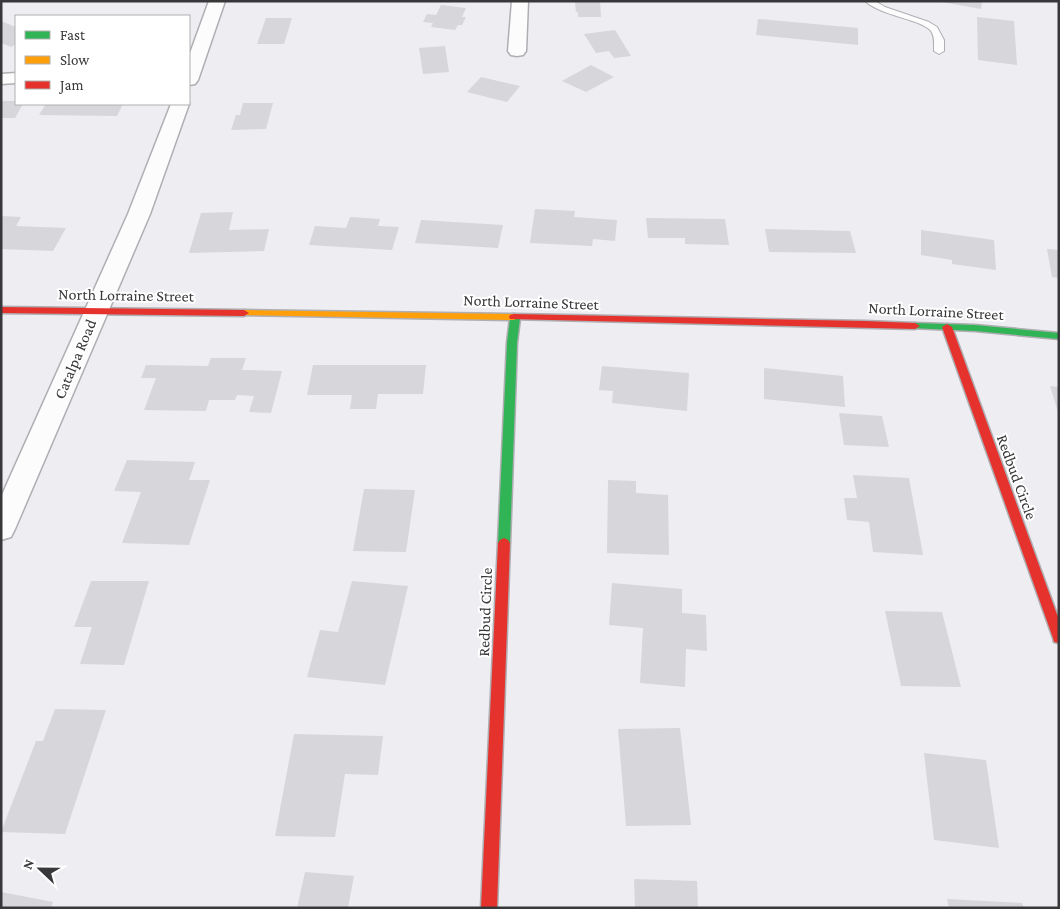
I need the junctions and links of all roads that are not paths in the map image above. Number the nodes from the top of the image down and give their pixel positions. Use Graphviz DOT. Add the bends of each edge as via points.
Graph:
graph roads {
  1 [pos="217,1"];
  2 [pos="520,1"];
  3 [pos="869,1"];
  4 [pos="517,51"];
  5 [pos="939,52"];
  6 [pos="190,74"];
  7 [pos="15,78"];
  8 [pos="1,79"];
  9 [pos="180,105"];
  10 [pos="1,310"];
  11 [pos="96,310"];
  12 [pos="515,318"];
  13 [pos="947,327"];
  14 [pos="1059,336"];
  15 [pos="1,529"];
  16 [pos="1059,638"];
  17 [pos="489,908"];
  1 -- 6 [label="street"];
  2 -- 4 [label="street"];
  3 -- 5 [label="lane" via="934,29 939,40"];
  7 -- 8 [label="street"];
  9 -- 11 [label="street, Catalpa Road" via="139,214"];
  10 -- 11 [label="street, North Lorraine Street"];
  11 -- 12 [label="street, North Lorraine Street"];
  11 -- 15 [label="street, Catalpa Road"];
  12 -- 13 [label="street, North Lorraine Street" via="738,320"];
  12 -- 17 [label="street, Redbud Circle"];
  13 -- 14 [label="street, North Lorraine Street"];
  13 -- 16 [label="street, Redbud Circle"];
}
